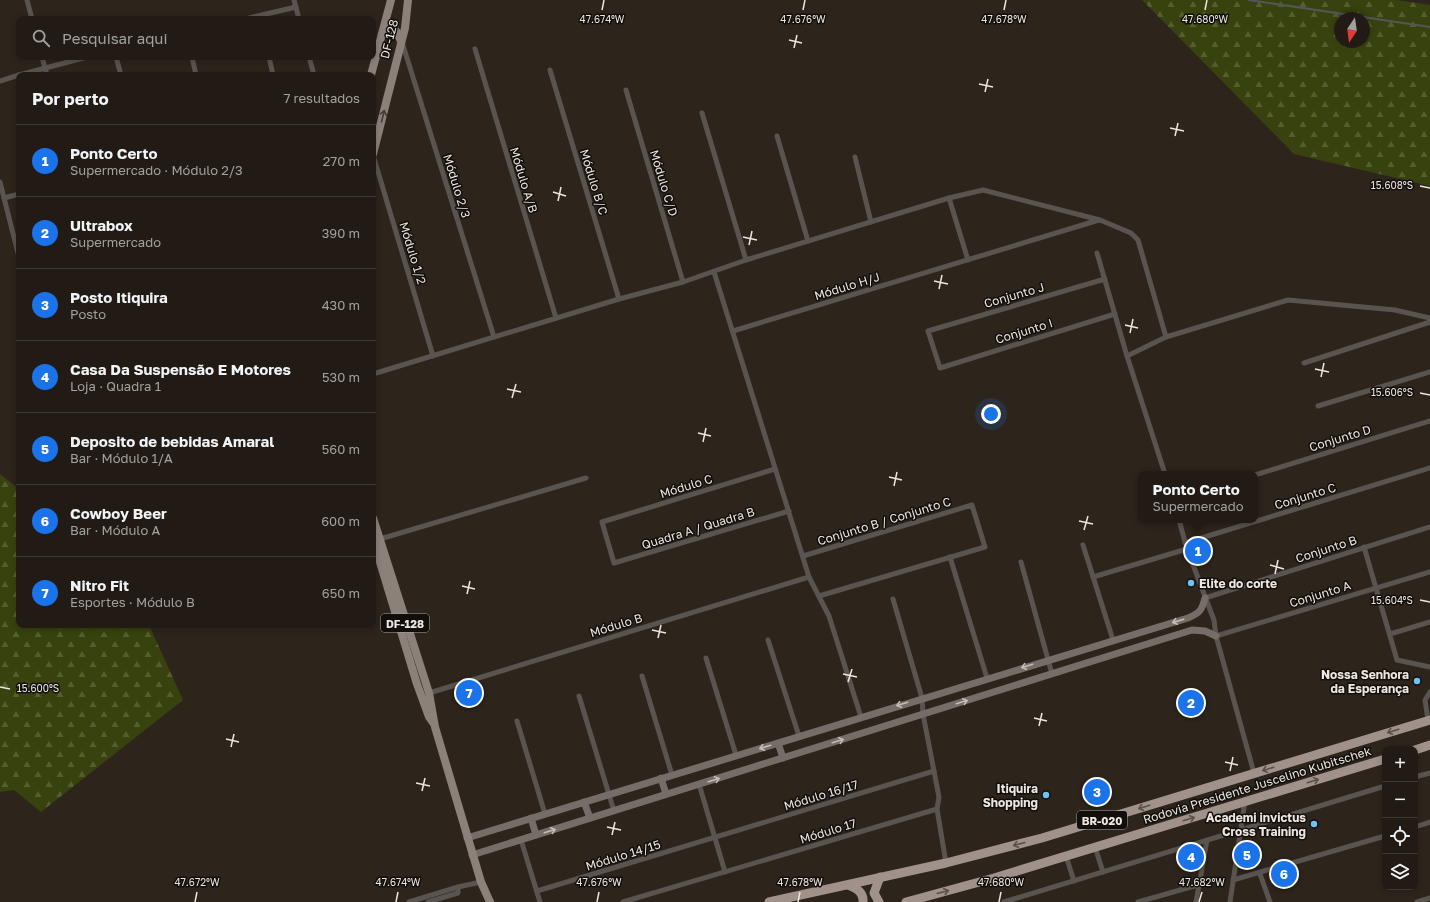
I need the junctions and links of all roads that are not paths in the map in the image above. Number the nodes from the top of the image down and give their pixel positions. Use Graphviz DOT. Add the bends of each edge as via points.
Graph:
graph roads {
  1 [pos="27,0"];
  2 [pos="294,0"];
  3 [pos="391,0"];
  4 [pos="408,0"];
  5 [pos="296,7"];
  6 [pos="31,16"];
  7 [pos="263,16"];
  8 [pos="298,16"];
  9 [pos="382,34"];
  10 [pos="402,41"];
  11 [pos="475,49"];
  12 [pos="376,56"];
  13 [pos="43,60"];
  14 [pos="74,60"];
  15 [pos="117,60"];
  16 [pos="193,60"];
  17 [pos="270,60"];
  18 [pos="310,60"];
  19 [pos="375,60"];
  20 [pos="45,67"];
  21 [pos="550,70"];
  22 [pos="29,72"];
  23 [pos="46,72"];
  24 [pos="120,72"];
  25 [pos="195,72"];
  26 [pos="272,72"];
  27 [pos="313,72"];
  28 [pos="372,72"];
  29 [pos="16,76"];
  30 [pos="0,81"];
  31 [pos="626,90"];
  32 [pos="702,113"];
  33 [pos="777,136"];
  34 [pos="376,142"];
  35 [pos="855,157"];
  36 [pos="376,164"];
  37 [pos="0,182"];
  38 [pos="16,195"];
  39 [pos="4,198"];
  40 [pos="949,198"];
  41 [pos="1100,220"];
  42 [pos="871,222"];
  43 [pos="808,241"];
  44 [pos="16,245"];
  45 [pos="1097,253"];
  46 [pos="746,260"];
  47 [pos="968,260"];
  48 [pos="714,272"];
  49 [pos="1105,279"];
  50 [pos="683,282"];
  51 [pos="619,298"];
  52 [pos="1115,314"];
  53 [pos="556,318"];
  54 [pos="1430,318"];
  55 [pos="1430,322"];
  56 [pos="732,331"];
  57 [pos="494,337"];
  58 [pos="1166,337"];
  59 [pos="433,356"];
  60 [pos="1127,356"];
  61 [pos="1304,363"];
  62 [pos="940,368"];
  63 [pos="1430,372"];
  64 [pos="376,373"];
  65 [pos="1318,406"];
  66 [pos="1430,420"];
  67 [pos="1430,468"];
  68 [pos="775,469"];
  69 [pos="1164,471"];
  70 [pos="1258,474"];
  71 [pos="586,478"];
  72 [pos="788,511"];
  73 [pos="1258,521"];
  74 [pos="1180,523"];
  75 [pos="1250,523"];
  76 [pos="1430,527"];
  77 [pos="376,539"];
  78 [pos="1185,543"];
  79 [pos="1083,545"];
  80 [pos="1364,547"];
  81 [pos="1187,549"];
  82 [pos="802,556"];
  83 [pos="950,557"];
  84 [pos="1021,562"];
  85 [pos="614,564"];
  86 [pos="1430,572"];
  87 [pos="809,577"];
  88 [pos="1093,577"];
  89 [pos="391,578"];
  90 [pos="1376,588"];
  91 [pos="388,590"];
  92 [pos="819,596"];
  93 [pos="1205,598"];
  94 [pos="893,600"];
  95 [pos="1430,622"];
  96 [pos="1390,634"];
  97 [pos="1216,636"];
  98 [pos="768,640"];
  99 [pos="1113,640"];
  100 [pos="706,658"];
  101 [pos="410,660"];
  102 [pos="1048,660"];
  103 [pos="418,663"];
  104 [pos="1430,667"];
  105 [pos="1052,674"];
  106 [pos="642,676"];
  107 [pos="987,678"];
  108 [pos="418,684"];
  109 [pos="1430,692"];
  110 [pos="429,693"];
  111 [pos="579,696"];
  112 [pos="922,698"];
  113 [pos="426,710"];
  114 [pos="923,714"];
  115 [pos="861,717"];
  116 [pos="1429,720"];
  117 [pos="517,721"];
  118 [pos="436,727"];
  119 [pos="798,736"];
  120 [pos="778,742"];
  121 [pos="1430,745"];
  122 [pos="1418,749"];
  123 [pos="736,755"];
  124 [pos="783,758"];
  125 [pos="1382,760"];
  126 [pos="934,771"];
  127 [pos="1254,773"];
  128 [pos="1430,773"];
  129 [pos="672,775"];
  130 [pos="1418,776"];
  131 [pos="661,778"];
  132 [pos="699,784"];
  133 [pos="1382,787"];
  134 [pos="608,794"];
  135 [pos="666,794"];
  136 [pos="584,802"];
  137 [pos="1245,802"];
  138 [pos="937,808"];
  139 [pos="614,811"];
  140 [pos="545,814"];
  141 [pos="531,818"];
  142 [pos="590,818"];
  143 [pos="1430,822"];
  144 [pos="1418,826"];
  145 [pos="1241,831"];
  146 [pos="536,835"];
  147 [pos="715,837"];
  148 [pos="1382,837"];
  149 [pos="467,838"];
  150 [pos="521,840"];
  151 [pos="1207,840"];
  152 [pos="1095,847"];
  153 [pos="472,855"];
  154 [pos="1066,856"];
  155 [pos="946,864"];
  156 [pos="724,872"];
  157 [pos="1103,872"];
  158 [pos="1260,874"];
  159 [pos="880,877"];
  160 [pos="1233,880"];
  161 [pos="1074,881"];
  162 [pos="481,882"];
  163 [pos="848,885"];
  164 [pos="1198,885"];
  165 [pos="458,887"];
  166 [pos="537,891"];
  167 [pos="486,898"];
  168 [pos="1430,898"];
  169 [pos="1020,900"];
  170 [pos="409,902"];
  171 [pos="428,902"];
  172 [pos="490,902"];
  173 [pos="540,902"];
  174 [pos="623,902"];
  175 [pos="769,902"];
  176 [pos="864,902"];
  177 [pos="879,902"];
  178 [pos="906,902"];
  179 [pos="1004,902"];
  180 [pos="1138,902"];
  181 [pos="1196,902"];
  182 [pos="1230,902"];
  183 [pos="1270,902"];
  184 [pos="1417,902"];
  1 -- 6 [label="street"];
  2 -- 5 [label="street"];
  3 -- 9 [label="main road, DF-128 / DF-128"];
  4 -- 10 [label="main road, DF-128 / DF-128" via="408,16"];
  5 -- 7 [label="street"];
  5 -- 8 [label="street"];
  9 -- 10 [label="main road" via="388,30 396,31"];
  9 -- 12 [label="main road, DF-128 / DF-128"];
  34 -- 10 [label="main road, DF-128 / DF-128, one-way"];
  10 -- 57 [label="street, Módulo 2/3"];
  11 -- 53 [label="street, Módulo A/B"];
  13 -- 20 [label="street"];
  14 -- 20 [label="street"];
  15 -- 24 [label="street"];
  16 -- 25 [label="street"];
  17 -- 26 [label="street"];
  18 -- 27 [label="street"];
  19 -- 28 [label="main road, DF-128 / DF-128"];
  20 -- 22 [label="street"];
  20 -- 23 [label="street"];
  21 -- 51 [label="street, Módulo B/C"];
  29 -- 30 [label="street"];
  31 -- 50 [label="street, Módulo C/D"];
  32 -- 46 [label="street"];
  33 -- 43 [label="street"];
  35 -- 42 [label="street"];
  36 -- 59 [label="street, Módulo 1/2"];
  37 -- 39 [label="street"];
  38 -- 39 [label="street"];
  39 -- 44 [label="street"];
  40 -- 41 [label="street" via="983,190"];
  40 -- 42 [label="street"];
  40 -- 47 [label="street"];
  41 -- 47 [label="street, Módulo H/J"];
  41 -- 58 [label="street" via="1131,233 1138,240"];
  42 -- 43 [label="street"];
  43 -- 46 [label="street"];
  45 -- 49 [label="street"];
  46 -- 48 [label="street"];
  47 -- 56 [label="street, Módulo H/J"];
  48 -- 50 [label="street"];
  48 -- 56 [label="street"];
  49 -- 52 [label="street"];
  49 -- 62 [label="street, Conjunto J" via="928,331"];
  50 -- 51 [label="street"];
  51 -- 53 [label="street"];
  52 -- 60 [label="street"];
  52 -- 62 [label="street, Conjunto I"];
  53 -- 57 [label="street"];
  54 -- 58 [label="street" via="1395,310 1288,300"];
  55 -- 61 [label="street"];
  56 -- 68 [label="street"];
  57 -- 59 [label="street"];
  58 -- 60 [label="street"];
  59 -- 64 [label="street"];
  60 -- 69 [label="street"];
  63 -- 65 [label="street"];
  66 -- 70 [label="street, Conjunto D"];
  67 -- 73 [label="street, Conjunto C"];
  68 -- 72 [label="street"];
  68 -- 85 [label="street, Módulo C" via="602,522"];
  71 -- 77 [label="street"];
  72 -- 82 [label="street"];
  72 -- 85 [label="street, Quadra A / Quadra B"];
  74 -- 78 [label="street"];
  75 -- 78 [label="street, Conjunto C"];
  76 -- 80 [label="street, Conjunto B"];
  77 -- 89 [label="main road, DF-128 / DF-128"];
  77 -- 91 [label="main road, DF-128 / DF-128"];
  78 -- 81 [label="street"];
  79 -- 88 [label="street"];
  80 -- 90 [label="street"];
  80 -- 93 [label="street, Conjunto B"];
  81 -- 88 [label="street"];
  81 -- 93 [label="street"];
  82 -- 83 [label="street, Conjunto B / Conjunto C" via="972,505 985,547"];
  82 -- 87 [label="street"];
  83 -- 92 [label="street"];
  83 -- 107 [label="street"];
  84 -- 102 [label="street"];
  86 -- 90 [label="street, Conjunto A"];
  87 -- 92 [label="street"];
  87 -- 110 [label="street, Módulo B"];
  88 -- 99 [label="street"];
  89 -- 91 [label="main road"];
  89 -- 103 [label="main road, DF-128 / DF-128"];
  90 -- 96 [label="street"];
  90 -- 97 [label="street, Conjunto A"];
  91 -- 101 [label="main road, DF-128 / DF-128"];
  92 -- 115 [label="street" via="829,616"];
  93 -- 97 [label="street" via="1214,620"];
  93 -- 99 [label="street, one-way" via="1202,610 1198,614"];
  94 -- 112 [label="street"];
  95 -- 96 [label="street"];
  96 -- 104 [label="street" via="1397,660"];
  97 -- 105 [label="street" via="1205,631 1192,630"];
  97 -- 127 [label="street"];
  98 -- 119 [label="street"];
  99 -- 102 [label="street"];
  100 -- 123 [label="street"];
  101 -- 103 [label="main road"];
  101 -- 108 [label="main road, DF-128 / DF-128"];
  102 -- 105 [label="street"];
  102 -- 107 [label="street, one-way"];
  103 -- 110 [label="main road, DF-128 / DF-128"];
  114 -- 105 [label="street, one-way"];
  106 -- 129 [label="street"];
  107 -- 112 [label="street"];
  108 -- 110 [label="main road"];
  108 -- 113 [label="main road, DF-128 / DF-128"];
  109 -- 116 [label="street" via="1425,700"];
  110 -- 113 [label="main road"];
  110 -- 118 [label="main road, DF-128 / DF-128"];
  111 -- 134 [label="street"];
  112 -- 114 [label="street"];
  112 -- 115 [label="street, one-way"];
  113 -- 118 [label="main road, DF-128 / DF-128"];
  124 -- 114 [label="street, one-way"];
  114 -- 126 [label="street"];
  115 -- 119 [label="street"];
  116 -- 127 [label="highway, Rodovia Presidente Juscelino Kubitschek / BR-020, one-way"];
  117 -- 140 [label="street"];
  118 -- 149 [label="main road, DF-128 / DF-128"];
  119 -- 120 [label="street"];
  120 -- 123 [label="street, one-way"];
  120 -- 124 [label="street"];
  121 -- 122 [label="highway"];
  123 -- 129 [label="street"];
  132 -- 124 [label="street, one-way"];
  137 -- 125 [label="highway, Rodovia Presidente Juscelino Kubitschek / BR-020, one-way"];
  126 -- 138 [label="street" via="939,797"];
  126 -- 147 [label="street, Módulo 16/17"];
  127 -- 155 [label="highway, Rodovia Presidente Juscelino Kubitschek / BR-020, one-way" via="1042,838"];
  128 -- 130 [label="street"];
  129 -- 131 [label="street"];
  131 -- 134 [label="street"];
  131 -- 135 [label="street"];
  132 -- 135 [label="street"];
  132 -- 147 [label="street"];
  133 -- 145 [label="street"];
  134 -- 136 [label="street"];
  134 -- 139 [label="street"];
  135 -- 139 [label="street"];
  136 -- 140 [label="street"];
  136 -- 142 [label="street"];
  137 -- 145 [label="street"];
  152 -- 137 [label="highway, Rodovia Presidente Juscelino Kubitschek / BR-020, one-way"];
  138 -- 155 [label="street"];
  138 -- 156 [label="street, Módulo 17"];
  139 -- 142 [label="street"];
  140 -- 141 [label="street"];
  141 -- 146 [label="street"];
  141 -- 149 [label="street"];
  146 -- 142 [label="street, one-way"];
  143 -- 144 [label="street"];
  145 -- 151 [label="street"];
  145 -- 160 [label="street"];
  146 -- 150 [label="street"];
  147 -- 156 [label="street"];
  147 -- 166 [label="street, Módulo 14/15"];
  148 -- 158 [label="street"];
  149 -- 153 [label="main road, DF-128 / DF-128"];
  150 -- 153 [label="street"];
  150 -- 166 [label="street"];
  151 -- 157 [label="street"];
  151 -- 164 [label="street"];
  152 -- 154 [label="highway, Rodovia Presidente Juscelino Kubitschek / BR-020"];
  152 -- 157 [label="street"];
  153 -- 162 [label="main road, DF-128 / DF-128"];
  154 -- 161 [label="street"];
  178 -- 154 [label="highway, Rodovia Presidente Juscelino Kubitschek / BR-020, one-way"];
  155 -- 159 [label="highway, Rodovia Presidente Juscelino Kubitschek / BR-020"];
  156 -- 174 [label="street, Módulo 17"];
  157 -- 161 [label="street"];
  158 -- 160 [label="street"];
  158 -- 183 [label="street"];
  159 -- 163 [label="highway, Rodovia Presidente Juscelino Kubitschek / BR-020"];
  159 -- 177 [label="highway" via="874,893"];
  160 -- 182 [label="street"];
  161 -- 169 [label="street"];
  162 -- 165 [label="street"];
  162 -- 167 [label="main road, DF-128 / DF-128"];
  163 -- 175 [label="highway, Rodovia Presidente Juscelino Kubitschek / BR-020"];
  163 -- 176 [label="highway" via="860,892"];
  164 -- 180 [label="street"];
  164 -- 181 [label="street"];
  165 -- 170 [label="street"];
  165 -- 171 [label="street" via="458,893"];
  166 -- 173 [label="street"];
  167 -- 172 [label="main road, DF-128 / DF-128"];
  168 -- 184 [label="street"];
  169 -- 179 [label="street"];
}
